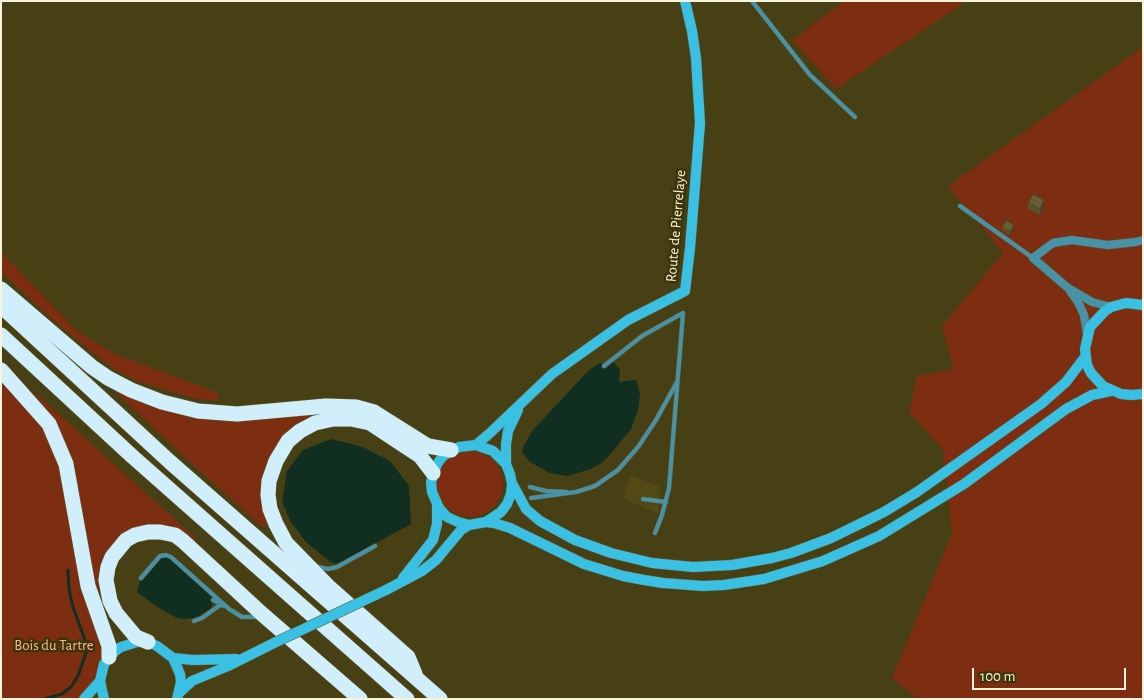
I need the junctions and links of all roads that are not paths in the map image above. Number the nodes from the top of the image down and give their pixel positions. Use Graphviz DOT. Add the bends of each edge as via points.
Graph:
graph roads {
  1 [pos="685,1"];
  2 [pos="752,1"];
  3 [pos="855,117"];
  4 [pos="960,206"];
  5 [pos="1143,240"];
  6 [pos="1033,258"];
  7 [pos="1068,288"];
  8 [pos="1,289"];
  9 [pos="1142,304"];
  10 [pos="1,306"];
  11 [pos="1111,307"];
  12 [pos="1087,334"];
  13 [pos="1,335"];
  14 [pos="1085,357"];
  15 [pos="604,366"];
  16 [pos="1,370"];
  17 [pos="677,381"];
  18 [pos="1111,391"];
  19 [pos="1143,394"];
  20 [pos="525,400"];
  21 [pos="476,445"];
  22 [pos="451,450"];
  23 [pos="506,464"];
  24 [pos="433,473"];
  25 [pos="511,480"];
  26 [pos="530,487"];
  27 [pos="576,492"];
  28 [pos="531,498"];
  29 [pos="643,499"];
  30 [pos="666,502"];
  31 [pos="437,504"];
  32 [pos="486,522"];
  33 [pos="469,525"];
  34 [pos="656,533"];
  35 [pos="375,546"];
  36 [pos="306,564"];
  37 [pos="141,578"];
  38 [pos="401,581"];
  39 [pos="213,600"];
  40 [pos="226,606"];
  41 [pos="267,618"];
  42 [pos="194,621"];
  43 [pos="148,642"];
  44 [pos="109,657"];
  45 [pos="173,658"];
  46 [pos="242,659"];
  47 [pos="416,678"];
  48 [pos="100,681"];
  49 [pos="178,696"];
  50 [pos="84,699"];
  51 [pos="104,699"];
  52 [pos="360,699"];
  53 [pos="407,699"];
  54 [pos="440,699"];
  1 -- 20 [label="main road, Route de Pierrelaye" via="696,58 700,123 685,291 628,320 552,374"];
  2 -- 3 [label="lane" via="810,75"];
  4 -- 6 [label="lane"];
  5 -- 6 [label="street" via="1108,244 1062,241 1053,243"];
  6 -- 7 [label="street"];
  7 -- 11 [label="street" via="1092,302"];
  7 -- 12 [label="street" via="1084,315"];
  8 -- 22 [label="highway" via="92,367 131,390 162,402 198,411 237,414 326,406 356,407 374,412 428,446"];
  9 -- 11 [label="main road" via="1126,303"];
  10 -- 47 [label="highway" via="163,456"];
  11 -- 12 [label="main road" via="1099,316"];
  12 -- 14 [label="main road"];
  13 -- 53 [label="highway" via="133,457"];
  14 -- 18 [label="main road" via="1091,373"];
  14 -- 25 [label="main road" via="1075,373 1041,404 917,492 831,538 772,558 693,567 652,563 612,554 575,540 540,521 526,508"];
  15 -- 17 [label="lane" via="642,336 683,313"];
  16 -- 44 [label="highway" via="49,424 66,464 88,586 109,646"];
  17 -- 27 [label="lane" via="656,420 618,470 595,486"];
  17 -- 30 [label="lane"];
  18 -- 19 [label="main road" via="1131,396"];
  18 -- 32 [label="main road" via="1092,395 1066,409 964,484 879,536 823,562 764,579 703,586 663,584 617,575 584,564 510,528"];
  20 -- 21 [label="main road, Route de Pierrelaye"];
  20 -- 23 [label="main road, Route de Pierrelaye" via="508,431"];
  21 -- 22 [label="main road"];
  21 -- 23 [label="main road" via="493,451"];
  22 -- 24 [label="main road" via="443,456"];
  23 -- 25 [label="main road"];
  24 -- 31 [label="main road" via="432,492"];
  24 -- 36 [label="highway" via="420,456 370,423 333,418 300,431 288,441 276,460 268,495 276,524 286,542"];
  25 -- 32 [label="main road" via="507,504"];
  26 -- 27 [label="lane"];
  27 -- 28 [label="lane"];
  29 -- 30 [label="lane"];
  30 -- 34 [label="lane"];
  31 -- 33 [label="main road" via="448,517"];
  31 -- 38 [label="main road" via="437,524 432,540"];
  32 -- 33 [label="main road"];
  33 -- 38 [label="main road" via="436,560"];
  35 -- 36 [label="lane" via="332,568"];
  36 -- 47 [label="highway" via="408,657"];
  37 -- 40 [label="lane" via="160,556 166,555 177,561"];
  38 -- 46 [label="main road, bridge"];
  39 -- 40 [label="lane"];
  40 -- 41 [label="lane" via="242,617"];
  40 -- 42 [label="lane" via="220,606"];
  41 -- 43 [label="highway" via="175,535 135,534 118,548 108,567 106,580 116,613 136,637"];
  41 -- 52 [label="highway"];
  43 -- 44 [label="main road" via="121,647"];
  43 -- 45 [label="main road"];
  44 -- 48 [label="main road"];
  45 -- 46 [label="main road"];
  45 -- 49 [label="main road" via="180,674"];
  46 -- 49 [label="main road" via="192,681"];
  47 -- 54 [label="highway"];
  48 -- 50 [label="main road"];
  48 -- 51 [label="main road"];
}
